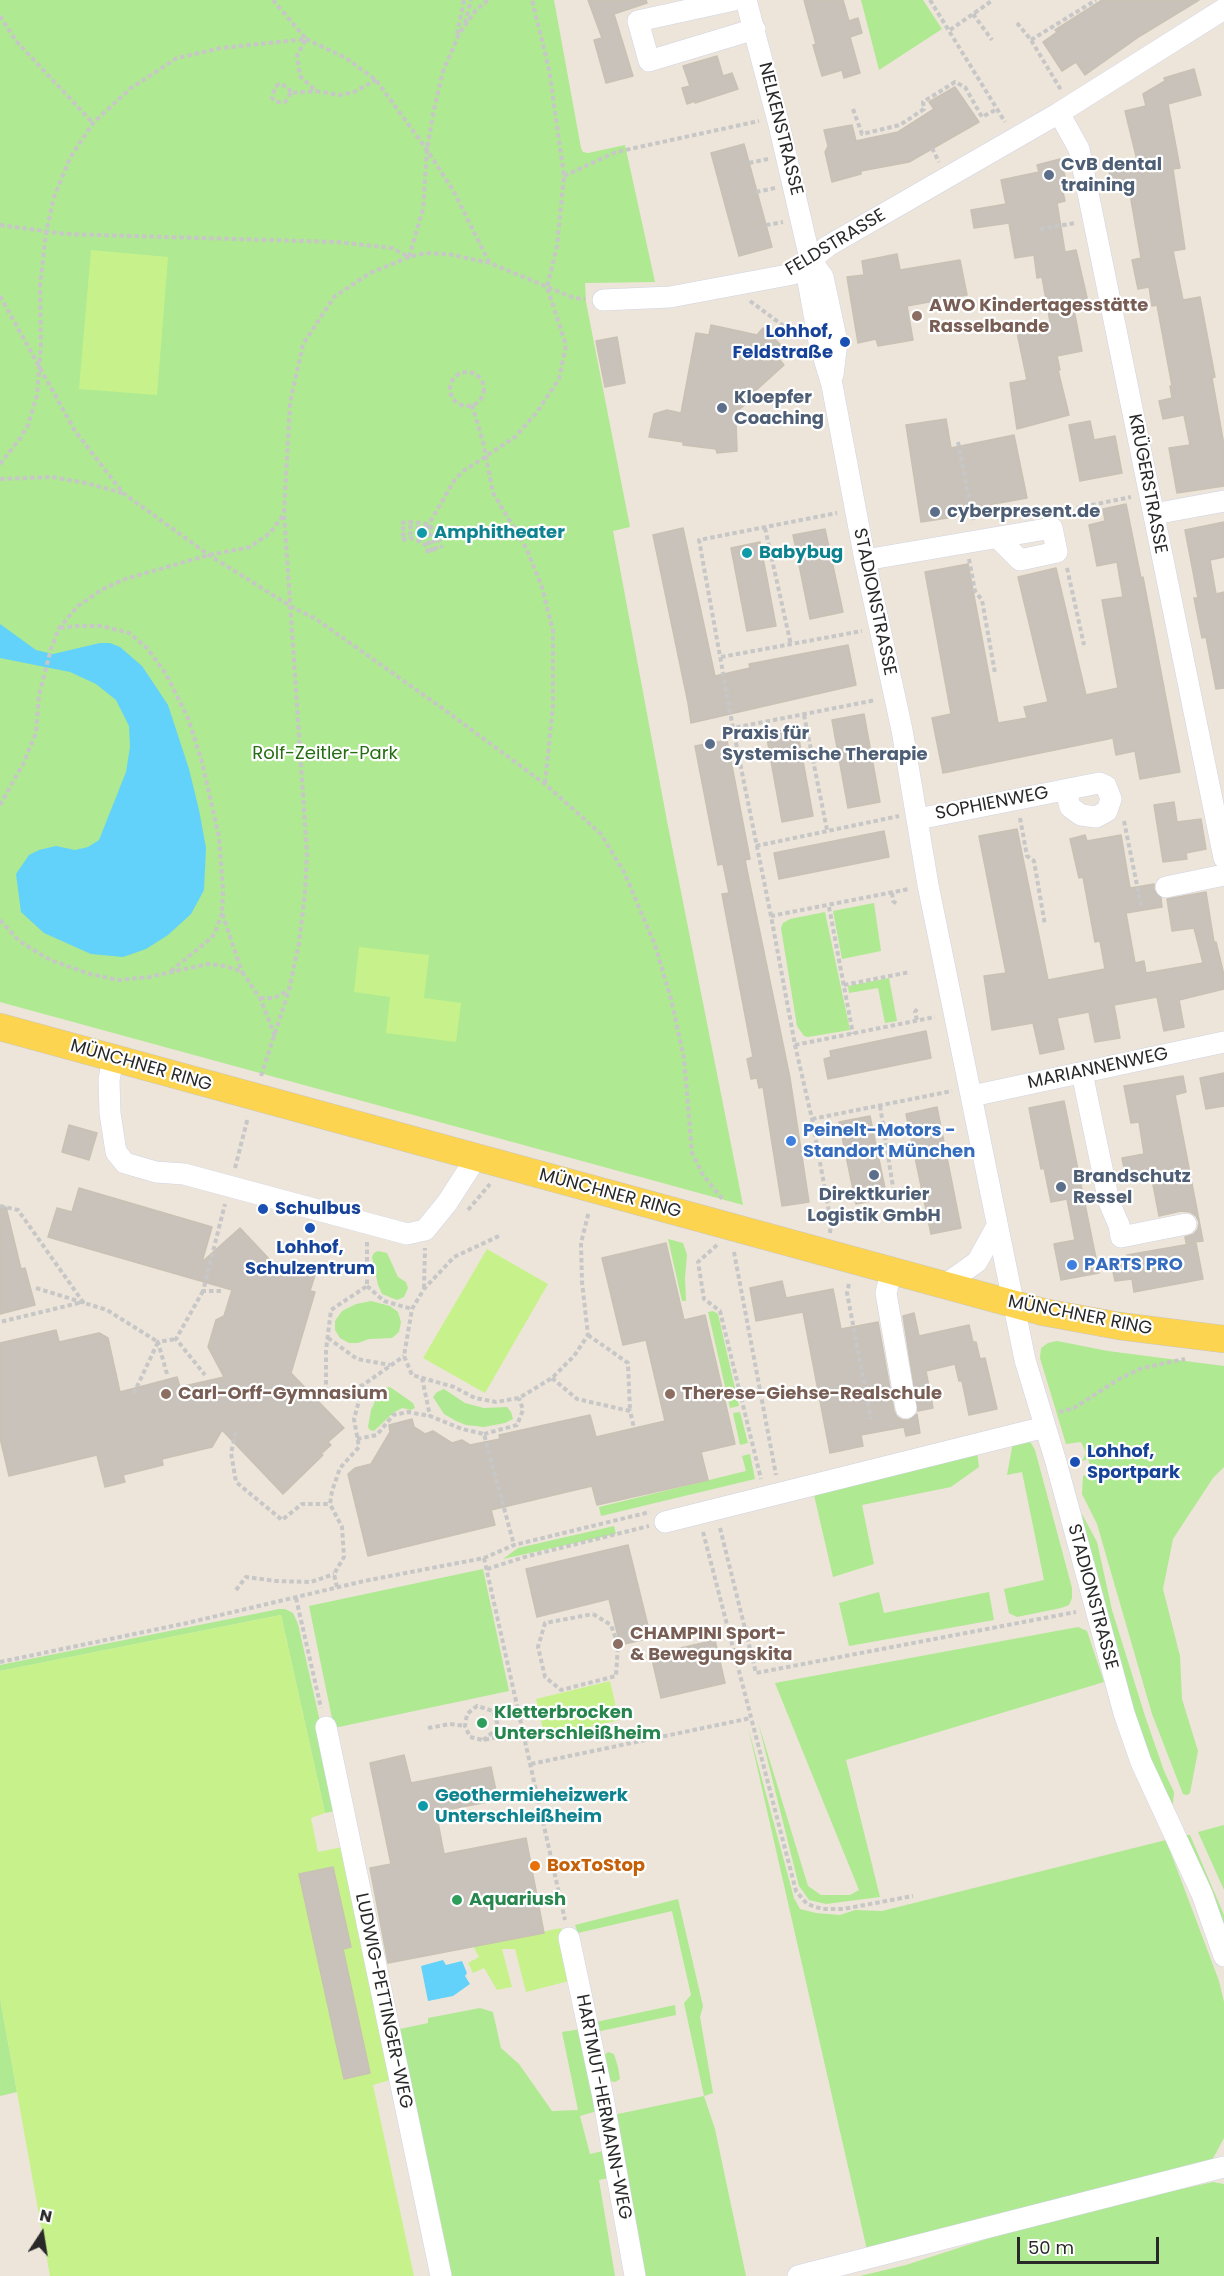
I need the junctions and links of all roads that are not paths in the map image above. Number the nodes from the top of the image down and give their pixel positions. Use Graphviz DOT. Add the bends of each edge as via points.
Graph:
graph roads {
  1 [pos="734,0"];
  2 [pos="746,0"];
  3 [pos="1224,9"];
  4 [pos="755,29"];
  5 [pos="1065,110"];
  6 [pos="810,259"];
  7 [pos="603,300"];
  8 [pos="832,385"];
  9 [pos="1224,501"];
  10 [pos="1154,514"];
  11 [pos="998,538"];
  12 [pos="865,560"];
  13 [pos="1066,790"];
  14 [pos="918,819"];
  15 [pos="1224,858"];
  16 [pos="1224,875"];
  17 [pos="1166,887"];
  18 [pos="0,1027"];
  19 [pos="1224,1042"];
  20 [pos="113,1058"];
  21 [pos="1082,1073"];
  22 [pos="972,1096"];
  23 [pos="476,1158"];
  24 [pos="1186,1224"];
  25 [pos="997,1226"];
  26 [pos="891,1272"];
  27 [pos="943,1286"];
  28 [pos="1013,1305"];
  29 [pos="1224,1339"];
  30 [pos="906,1408"];
  31 [pos="1049,1421"];
  32 [pos="658,1517"];
  33 [pos="326,1727"];
  34 [pos="569,1938"];
  35 [pos="1224,1956"];
  36 [pos="1224,2167"];
  37 [pos="441,2276"];
  38 [pos="635,2276"];
  39 [pos="798,2276"];
  1 -- 4 [label="street" via="638,21 649,61"];
  2 -- 4 [label="street, NELKENSTRASSE"];
  3 -- 5 [label="street, FELDSTRASSE"];
  4 -- 6 [label="street, NELKENSTRASSE"];
  5 -- 6 [label="street, FELDSTRASSE"];
  5 -- 10 [label="street, KRÜGERSTRASSE" via="1079,149"];
  6 -- 7 [label="street, FELDSTRASSE" via="793,274 670,297"];
  6 -- 8 [label="street, STADIONSTRASSE" via="808,281"];
  6 -- 8 [label="street, STADIONSTRASSE" via="823,277 837,342"];
  8 -- 12 [label="street, STADIONSTRASSE"];
  9 -- 10 [label="street"];
  10 -- 15 [label="street, KRÜGERSTRASSE"];
  11 -- 11 [label="street" via="1052,528 1057,552 1020,560"];
  11 -- 12 [label="street"];
  12 -- 14 [label="street, STADIONSTRASSE"];
  13 -- 13 [label="street, SOPHIENWEG" via="1099,783 1107,786 1111,799 1107,811 1096,817 1081,816 1070,807"];
  13 -- 14 [label="street, SOPHIENWEG"];
  14 -- 22 [label="street, STADIONSTRASSE" via="927,885"];
  16 -- 17 [label="street"];
  18 -- 20 [label="main road, MÜNCHNER RING"];
  19 -- 21 [label="street, MARIANNENWEG"];
  20 -- 23 [label="main road, MÜNCHNER RING"];
  20 -- 23 [label="street" via="110,1113 116,1152 125,1163 156,1172 184,1174 407,1234 425,1230"];
  21 -- 22 [label="street, MARIANNENWEG"];
  21 -- 24 [label="street" via="1109,1202 1121,1237"];
  22 -- 25 [label="street, STADIONSTRASSE"];
  23 -- 26 [label="main road, MÜNCHNER RING"];
  25 -- 27 [label="street" via="977,1262"];
  25 -- 28 [label="street, STADIONSTRASSE"];
  26 -- 27 [label="main road, MÜNCHNER RING"];
  26 -- 30 [label="street" via="886,1293"];
  27 -- 28 [label="main road, MÜNCHNER RING"];
  28 -- 29 [label="main road, MÜNCHNER RING" via="1119,1326"];
  28 -- 31 [label="street, STADIONSTRASSE" via="1025,1360"];
  31 -- 32 [label="street" via="771,1488 707,1512"];
  31 -- 35 [label="street, STADIONSTRASSE" via="1056,1462 1118,1693 1141,1762 1202,1894"];
  33 -- 37 [label="street, LUDWIG-PETTINGER-WEG"];
  34 -- 38 [label="street, HARTMUT-HERMANN-WEG"];
  36 -- 39 [label="street"];
}
